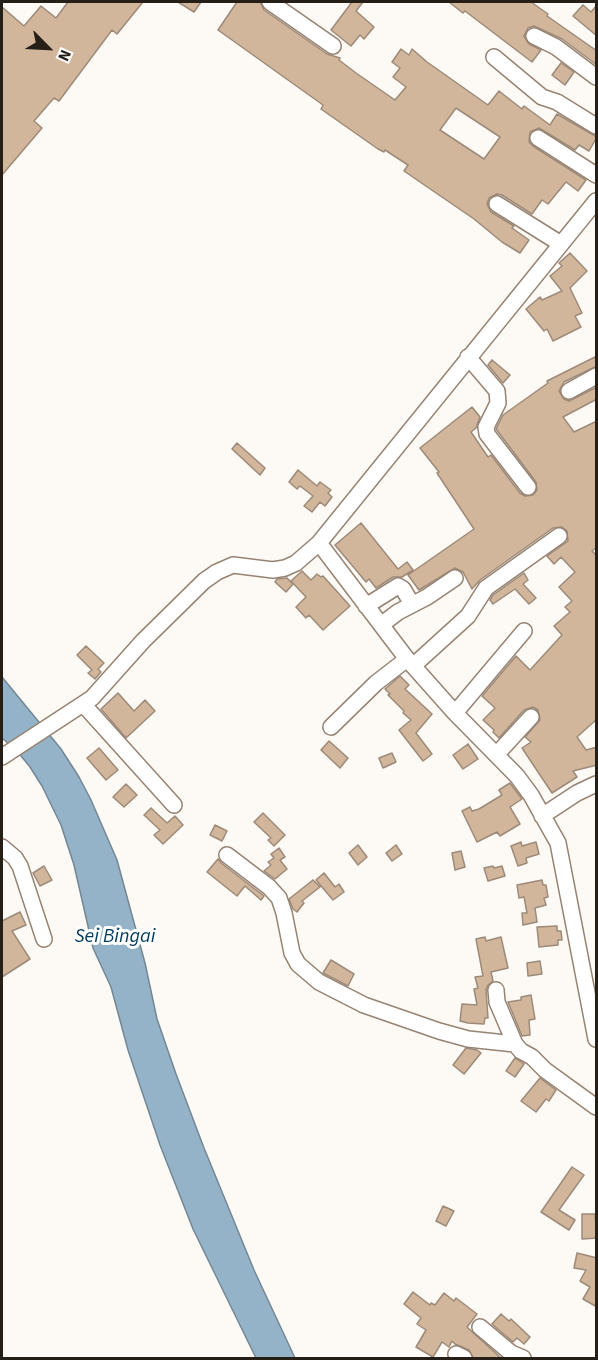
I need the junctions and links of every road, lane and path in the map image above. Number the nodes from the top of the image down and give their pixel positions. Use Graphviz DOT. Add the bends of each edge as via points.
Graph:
graph roads {
  1 [pos="270,2"];
  2 [pos="534,36"];
  3 [pos="333,46"];
  4 [pos="494,57"];
  5 [pos="597,77"];
  6 [pos="597,126"];
  7 [pos="538,138"];
  8 [pos="597,175"];
  9 [pos="597,201"];
  10 [pos="497,204"];
  11 [pos="561,244"];
  12 [pos="468,357"];
  13 [pos="597,376"];
  14 [pos="569,391"];
  15 [pos="528,487"];
  16 [pos="559,536"];
  17 [pos="318,543"];
  18 [pos="455,578"];
  19 [pos="412,604"];
  20 [pos="366,606"];
  21 [pos="381,625"];
  22 [pos="524,631"];
  23 [pos="410,662"];
  24 [pos="78,708"];
  25 [pos="455,713"];
  26 [pos="531,717"];
  27 [pos="332,727"];
  28 [pos="497,754"];
  29 [pos="2,757"];
  30 [pos="597,784"];
  31 [pos="174,805"];
  32 [pos="542,816"];
  33 [pos="2,847"];
  34 [pos="227,855"];
  35 [pos="44,939"];
  36 [pos="496,990"];
  37 [pos="597,1039"];
  38 [pos="515,1044"];
  39 [pos="597,1107"];
  40 [pos="480,1327"];
  41 [pos="523,1359"];
  1 -- 3 [label="street"];
  2 -- 5 [label="street"];
  4 -- 6 [label="street" via="542,97"];
  7 -- 8 [label="street"];
  9 -- 11 [label="street"];
  10 -- 11 [label="street"];
  11 -- 12 [label="street"];
  12 -- 15 [label="street" via="497,392 498,403 486,427 488,434"];
  12 -- 17 [label="street"];
  13 -- 14 [label="street"];
  16 -- 23 [label="street" via="486,588 468,616"];
  17 -- 20 [label="street"];
  17 -- 24 [label="street" via="285,568 233,565 217,572"];
  18 -- 19 [label="street"];
  19 -- 20 [label="street" via="398,586"];
  19 -- 21 [label="street"];
  20 -- 21 [label="street"];
  21 -- 23 [label="street"];
  22 -- 25 [label="street"];
  23 -- 25 [label="street"];
  23 -- 27 [label="street" via="376,683"];
  24 -- 29 [label="street"];
  24 -- 31 [label="street"];
  25 -- 28 [label="street"];
  26 -- 28 [label="street"];
  28 -- 32 [label="street" via="524,786"];
  30 -- 32 [label="street"];
  32 -- 37 [label="street" via="558,843"];
  33 -- 35 [label="street" via="20,866"];
  34 -- 38 [label="street" via="279,898 292,953 298,964 319,982 364,1005 428,1027 468,1039"];
  36 -- 38 [label="street" via="497,1002"];
  38 -- 39 [label="street"];
  40 -- 41 [label="street"];
}
